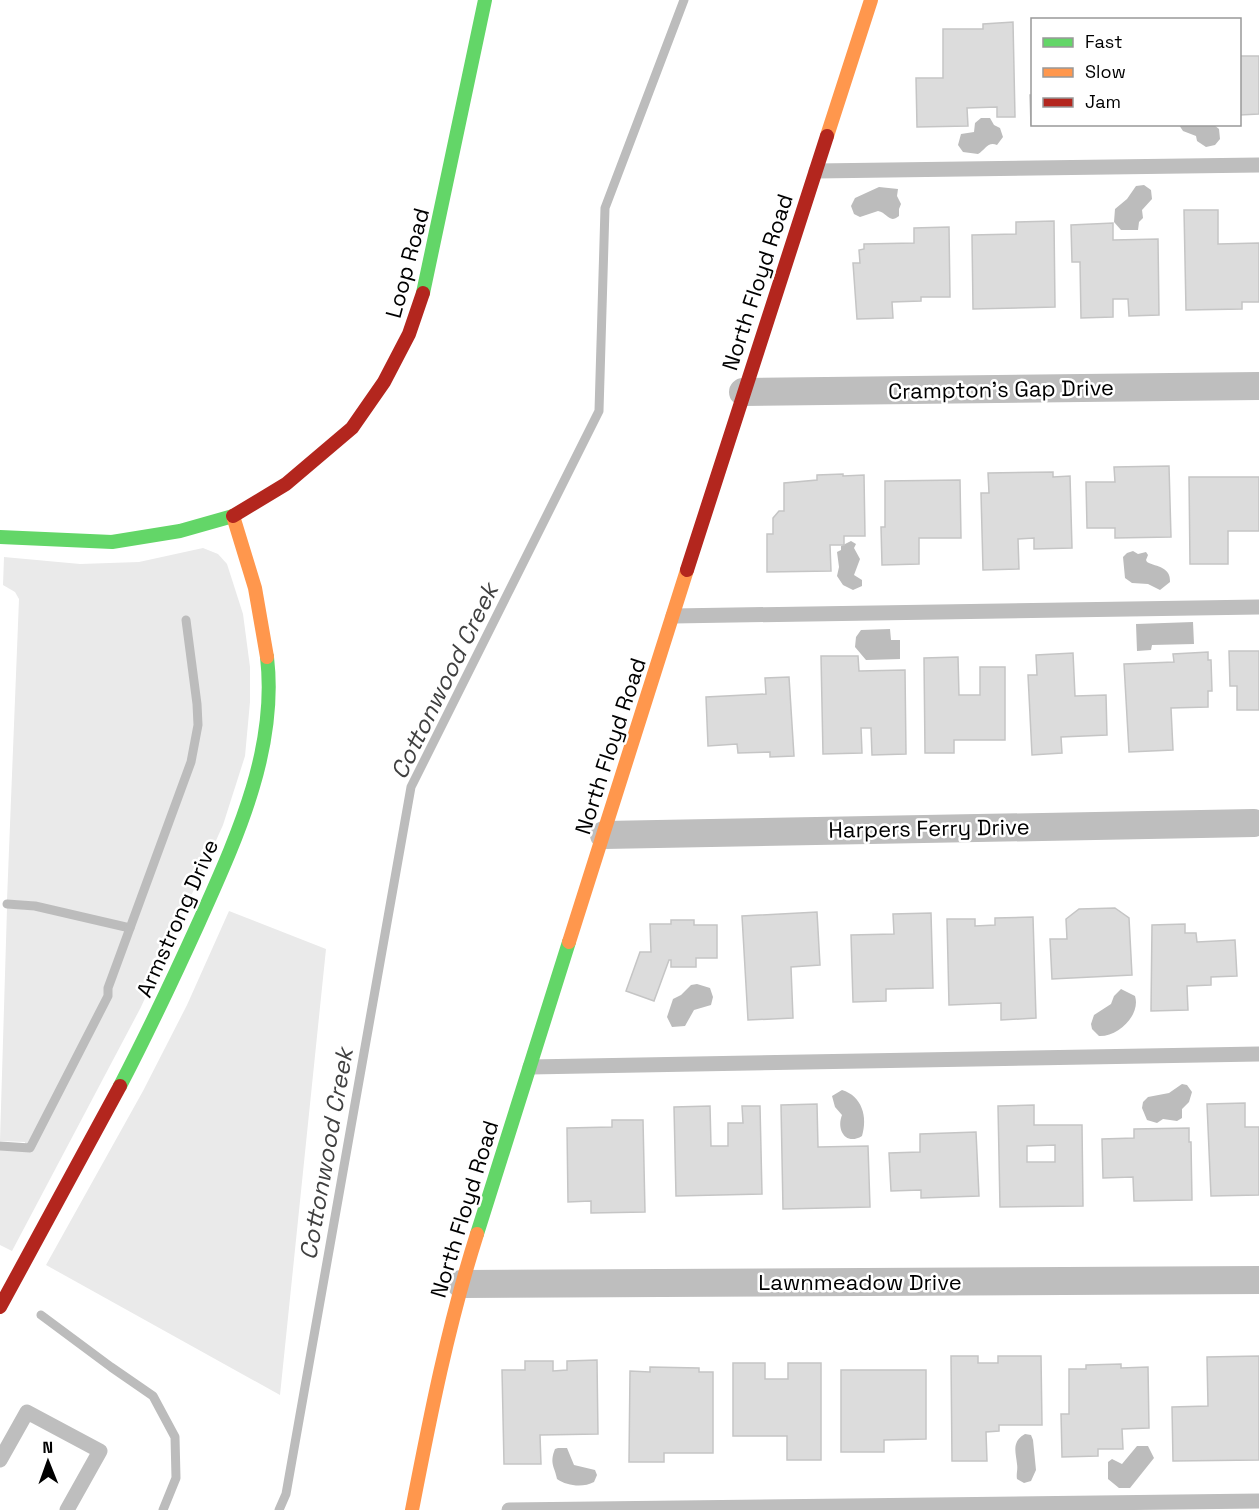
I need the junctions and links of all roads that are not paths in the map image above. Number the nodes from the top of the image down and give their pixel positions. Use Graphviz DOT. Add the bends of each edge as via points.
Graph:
graph roads {
  1 [pos="485,0"];
  2 [pos="871,0"];
  3 [pos="1259,165"];
  4 [pos="816,171"];
  5 [pos="1259,386"];
  6 [pos="743,392"];
  7 [pos="232,516"];
  8 [pos="0,537"];
  9 [pos="1259,607"];
  10 [pos="673,616"];
  11 [pos="1254,823"];
  12 [pos="604,835"];
  13 [pos="1259,1054"];
  14 [pos="530,1067"];
  15 [pos="1259,1280"];
  16 [pos="461,1284"];
  17 [pos="0,1307"];
  18 [pos="0,1460"];
  19 [pos="1259,1501"];
  20 [pos="67,1510"];
  21 [pos="412,1510"];
  22 [pos="509,1510"];
  1 -- 7 [label="street, Loop Road" via="427,281 409,334 384,382 352,428 286,484"];
  2 -- 4 [label="street, North Floyd Road"];
  3 -- 4 [label="lane"];
  4 -- 6 [label="street, North Floyd Road"];
  5 -- 6 [label="street, Crampton's Gap Drive"];
  6 -- 10 [label="street, North Floyd Road"];
  7 -- 8 [label="street, Loop Road" via="180,531 112,542"];
  7 -- 17 [label="street, Armstrong Drive" via="263,622 268,711 260,761 242,822 174,979 72,1179"];
  9 -- 10 [label="lane"];
  10 -- 12 [label="street, North Floyd Road"];
  11 -- 12 [label="street, Harpers Ferry Drive"];
  12 -- 14 [label="street, North Floyd Road"];
  13 -- 14 [label="lane"];
  14 -- 16 [label="street, North Floyd Road"];
  15 -- 16 [label="street, Lawnmeadow Drive"];
  16 -- 21 [label="street, North Floyd Road"];
  18 -- 20 [label="lane" via="27,1412 100,1451"];
  19 -- 22 [label="lane"];
}
